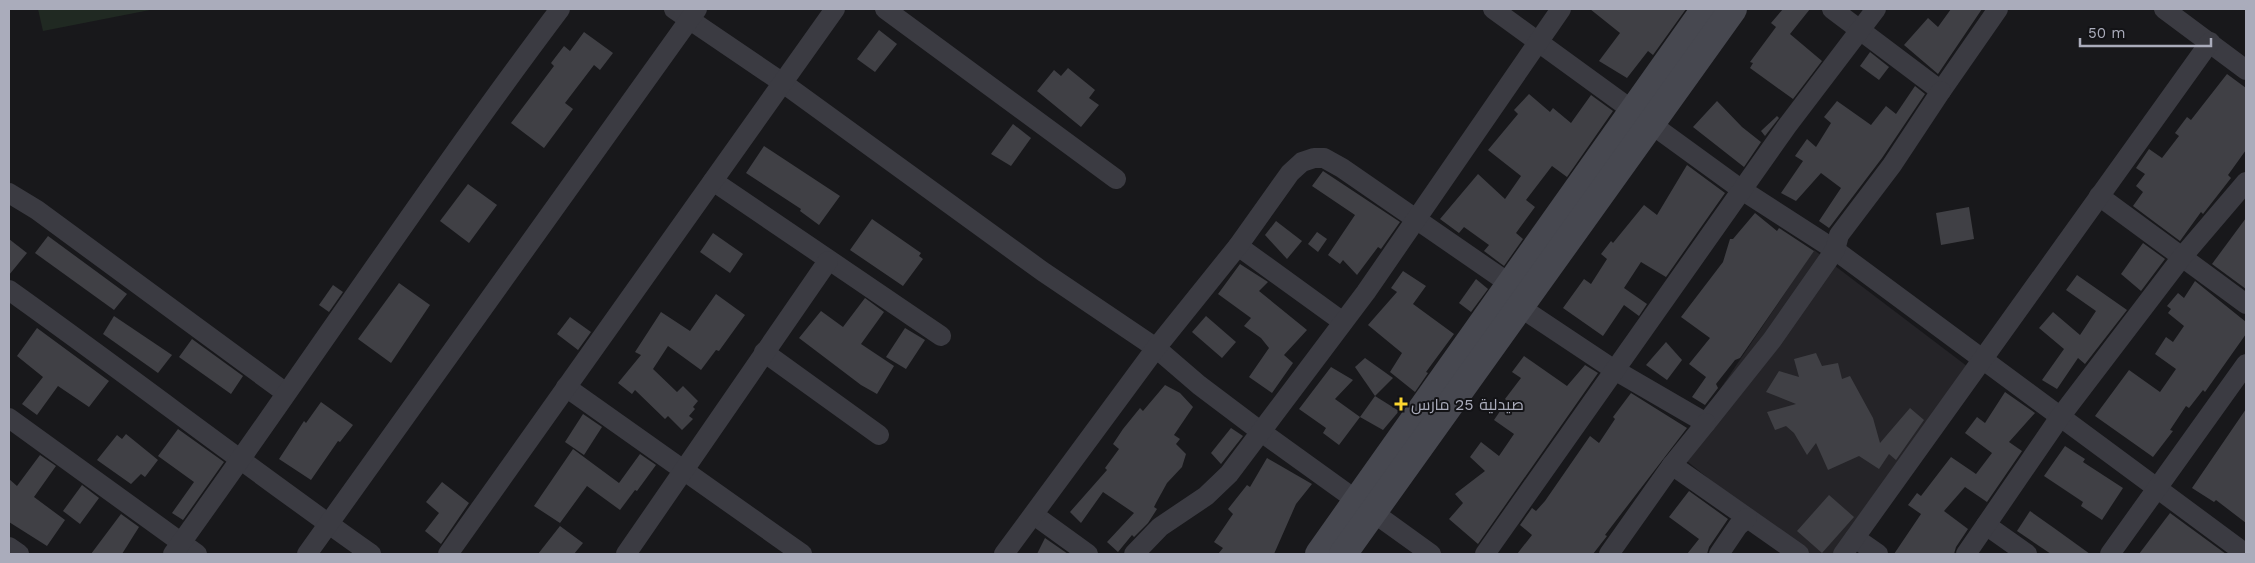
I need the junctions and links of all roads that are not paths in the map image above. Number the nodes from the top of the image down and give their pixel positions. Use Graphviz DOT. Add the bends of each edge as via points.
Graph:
graph roads {
  1 [pos="560,9"];
  2 [pos="834,9"];
  3 [pos="885,9"];
  4 [pos="1492,9"];
  5 [pos="1561,9"];
  6 [pos="1704,9"];
  7 [pos="1733,9"];
  8 [pos="1832,9"];
  9 [pos="1876,9"];
  10 [pos="1998,9"];
  11 [pos="2164,9"];
  12 [pos="687,12"];
  13 [pos="1861,30"];
  14 [pos="1537,41"];
  15 [pos="2210,42"];
  16 [pos="2246,70"];
  17 [pos="783,83"];
  18 [pos="1942,91"];
  19 [pos="1642,117"];
  20 [pos="1116,179"];
  21 [pos="713,181"];
  22 [pos="2246,182"];
  23 [pos="1742,190"];
  24 [pos="9,192"];
  25 [pos="2099,196"];
  26 [pos="1415,219"];
  27 [pos="1238,246"];
  28 [pos="1836,250"];
  29 [pos="2182,257"];
  30 [pos="828,261"];
  31 [pos="9,290"];
  32 [pos="1511,295"];
  33 [pos="2246,304"];
  34 [pos="1343,322"];
  35 [pos="941,336"];
  36 [pos="1156,348"];
  37 [pos="764,352"];
  38 [pos="1981,359"];
  39 [pos="2246,364"];
  40 [pos="1613,369"];
  41 [pos="566,387"];
  42 [pos="286,393"];
  43 [pos="2060,417"];
  44 [pos="9,418"];
  45 [pos="1706,423"];
  46 [pos="1260,431"];
  47 [pos="879,435"];
  48 [pos="241,461"];
  49 [pos="1672,465"];
  50 [pos="684,469"];
  51 [pos="2156,487"];
  52 [pos="1365,508"];
  53 [pos="1034,514"];
  54 [pos="1747,518"];
  55 [pos="328,524"];
  56 [pos="1986,525"];
  57 [pos="1855,538"];
  58 [pos="9,547"];
  59 [pos="177,549"];
  60 [pos="19,554"];
  61 [pos="198,554"];
  62 [pos="307,554"];
  63 [pos="371,554"];
  64 [pos="448,554"];
  65 [pos="626,554"];
  66 [pos="802,554"];
  67 [pos="1004,554"];
  68 [pos="1088,554"];
  69 [pos="1134,554"];
  70 [pos="1319,554"];
  71 [pos="1343,554"];
  72 [pos="1431,554"];
  73 [pos="1485,554"];
  74 [pos="1609,554"];
  75 [pos="1719,554"];
  76 [pos="1798,554"];
  77 [pos="1843,554"];
  78 [pos="1878,554"];
  79 [pos="1966,554"];
  80 [pos="2027,554"];
  81 [pos="2110,554"];
  82 [pos="2246,554"];
  1 -- 42 [label="street"];
  2 -- 17 [label="street"];
  3 -- 20 [label="street"];
  4 -- 14 [label="street"];
  5 -- 14 [label="street"];
  6 -- 19 [label="main road"];
  7 -- 19 [label="main road"];
  8 -- 13 [label="street"];
  9 -- 13 [label="street"];
  10 -- 18 [label="street"];
  11 -- 15 [label="street"];
  12 -- 17 [label="street"];
  12 -- 55 [label="street"];
  13 -- 18 [label="street"];
  13 -- 23 [label="street"];
  14 -- 19 [label="street"];
  14 -- 26 [label="street"];
  15 -- 16 [label="street"];
  15 -- 25 [label="street"];
  17 -- 21 [label="street"];
  17 -- 36 [label="street" via="1042,271"];
  18 -- 28 [label="street" via="1839,235"];
  19 -- 23 [label="street"];
  19 -- 32 [label="main road"];
  21 -- 30 [label="street"];
  21 -- 41 [label="street"];
  22 -- 29 [label="street"];
  23 -- 28 [label="street"];
  23 -- 40 [label="street"];
  24 -- 42 [label="street"];
  25 -- 29 [label="street"];
  25 -- 38 [label="street"];
  26 -- 27 [label="street" via="1342,168 1324,158 1314,158 1302,162 1290,173"];
  26 -- 32 [label="street"];
  26 -- 34 [label="street"];
  27 -- 34 [label="street"];
  27 -- 36 [label="street"];
  28 -- 38 [label="street"];
  28 -- 45 [label="street" via="1772,340"];
  29 -- 33 [label="street"];
  29 -- 43 [label="street"];
  30 -- 35 [label="street"];
  30 -- 37 [label="street"];
  31 -- 48 [label="street" via="130,376"];
  32 -- 40 [label="street"];
  32 -- 52 [label="main road"];
  34 -- 46 [label="street"];
  36 -- 46 [label="street"];
  36 -- 53 [label="street"];
  37 -- 47 [label="street"];
  37 -- 50 [label="street"];
  38 -- 43 [label="street"];
  38 -- 57 [label="street"];
  39 -- 51 [label="street"];
  40 -- 45 [label="street"];
  40 -- 73 [label="street"];
  41 -- 50 [label="street"];
  41 -- 64 [label="street"];
  42 -- 48 [label="street"];
  43 -- 51 [label="street"];
  43 -- 56 [label="street"];
  44 -- 59 [label="street"];
  45 -- 49 [label="street"];
  46 -- 52 [label="street"];
  46 -- 69 [label="street" via="1229,474 1206,496 1160,527"];
  48 -- 55 [label="street"];
  48 -- 59 [label="street"];
  49 -- 54 [label="street"];
  49 -- 74 [label="street"];
  50 -- 65 [label="street"];
  50 -- 66 [label="street"];
  51 -- 81 [label="street"];
  51 -- 82 [label="street"];
  52 -- 70 [label="main road"];
  52 -- 71 [label="main road"];
  52 -- 72 [label="street"];
  53 -- 67 [label="street"];
  53 -- 68 [label="street"];
  54 -- 75 [label="street"];
  54 -- 76 [label="street"];
  55 -- 62 [label="street"];
  55 -- 63 [label="street"];
  56 -- 79 [label="street"];
  56 -- 80 [label="street"];
  57 -- 77 [label="street"];
  57 -- 78 [label="street"];
  58 -- 60 [label="street"];
  59 -- 61 [label="street"];
}
